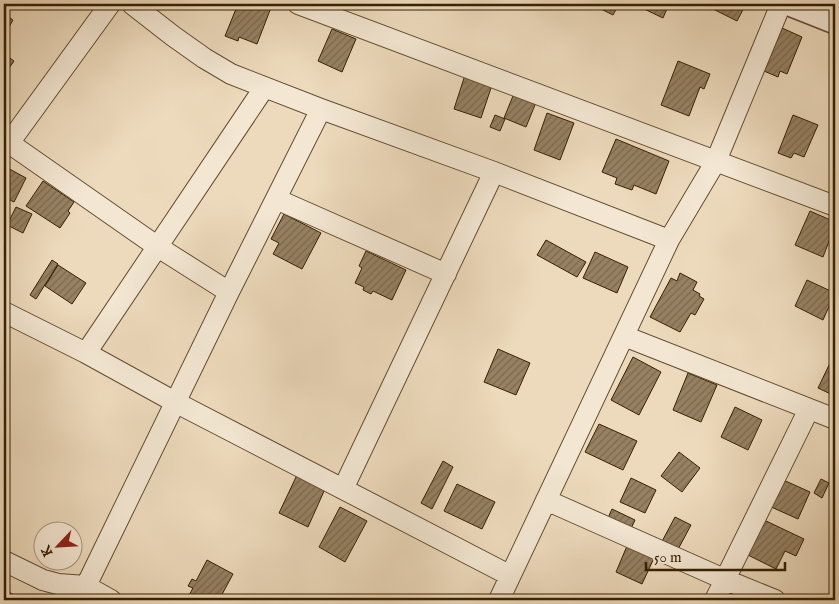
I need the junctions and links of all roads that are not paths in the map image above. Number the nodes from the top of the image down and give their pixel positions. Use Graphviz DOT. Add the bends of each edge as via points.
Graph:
graph roads {
  1 [pos="110,4"];
  2 [pos="132,4"];
  3 [pos="298,4"];
  4 [pos="781,4"];
  5 [pos="792,4"];
  6 [pos="835,21"];
  7 [pos="264,88"];
  8 [pos="321,110"];
  9 [pos="7,142"];
  10 [pos="716,161"];
  11 [pos="494,172"];
  12 [pos="276,199"];
  13 [pos="835,206"];
  14 [pos="669,240"];
  15 [pos="158,247"];
  16 [pos="446,274"];
  17 [pos="229,292"];
  18 [pos="4,312"];
  19 [pos="624,336"];
  20 [pos="86,353"];
  21 [pos="175,402"];
  22 [pos="809,409"];
  23 [pos="835,419"];
  24 [pos="343,489"];
  25 [pos="546,500"];
  26 [pos="4,561"];
  27 [pos="509,575"];
  28 [pos="726,580"];
  29 [pos="86,586"];
  30 [pos="111,600"];
  31 [pos="498,600"];
  32 [pos="716,600"];
  33 [pos="776,600"];
  1 -- 9 [label="street"];
  2 -- 7 [label="street" via="204,58"];
  3 -- 10 [label="street"];
  4 -- 10 [label="street"];
  5 -- 6 [label="street"];
  7 -- 8 [label="street"];
  7 -- 15 [label="street"];
  8 -- 11 [label="street"];
  8 -- 12 [label="street"];
  9 -- 15 [label="street"];
  10 -- 13 [label="street"];
  10 -- 14 [label="street"];
  11 -- 14 [label="street"];
  11 -- 16 [label="street"];
  12 -- 16 [label="street"];
  12 -- 17 [label="street"];
  14 -- 19 [label="street"];
  15 -- 17 [label="street"];
  15 -- 20 [label="street"];
  16 -- 24 [label="street"];
  17 -- 21 [label="street"];
  18 -- 20 [label="street"];
  19 -- 22 [label="street"];
  19 -- 25 [label="street"];
  20 -- 21 [label="street"];
  21 -- 24 [label="street"];
  21 -- 29 [label="street"];
  22 -- 23 [label="street"];
  22 -- 28 [label="street"];
  24 -- 27 [label="street"];
  25 -- 27 [label="street"];
  25 -- 28 [label="street"];
  26 -- 29 [label="street" via="43,580"];
  27 -- 31 [label="street"];
  28 -- 32 [label="street"];
  28 -- 33 [label="street"];
  29 -- 30 [label="street"];
}
